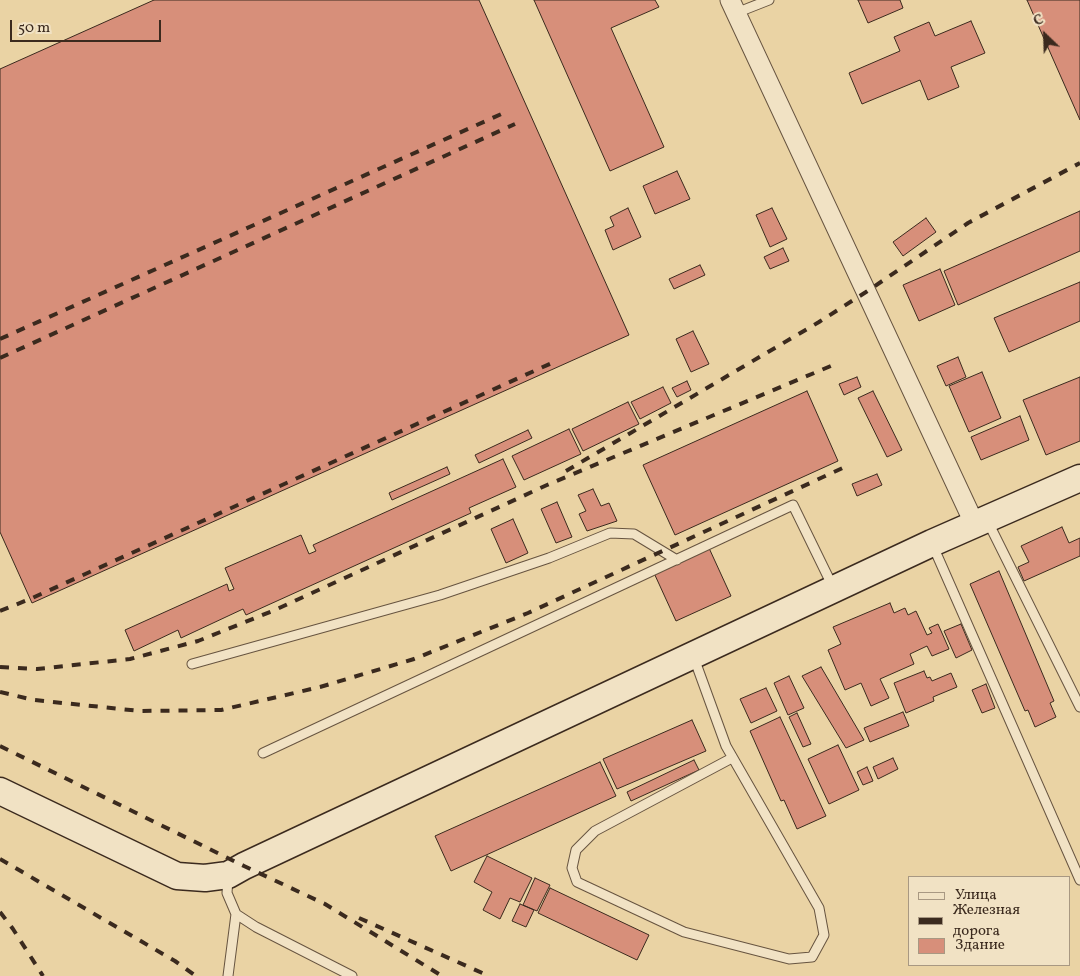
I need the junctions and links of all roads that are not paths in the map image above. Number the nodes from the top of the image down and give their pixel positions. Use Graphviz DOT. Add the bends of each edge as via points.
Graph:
graph roads {
  1 [pos="769,0"];
  2 [pos="733,6"];
  3 [pos="1080,478"];
  4 [pos="981,522"];
  5 [pos="932,543"];
  6 [pos="677,560"];
  7 [pos="834,589"];
  8 [pos="693,655"];
  9 [pos="192,664"];
  10 [pos="1080,708"];
  11 [pos="263,753"];
  12 [pos="732,758"];
  13 [pos="0,791"];
  14 [pos="228,875"];
  15 [pos="1080,880"];
  16 [pos="236,914"];
  17 [pos="228,976"];
  18 [pos="352,976"];
  1 -- 2 [label="lane"];
  2 -- 4 [label="street"];
  3 -- 4 [label="street"];
  4 -- 5 [label="street"];
  4 -- 10 [label="lane"];
  5 -- 7 [label="street"];
  5 -- 15 [label="lane"];
  6 -- 7 [label="lane" via="793,505"];
  6 -- 9 [label="lane" via="634,534 610,534 440,595"];
  6 -- 11 [label="lane"];
  7 -- 8 [label="street"];
  8 -- 12 [label="lane"];
  8 -- 14 [label="street"];
  12 -- 12 [label="lane" via="819,908 824,935 812,957 789,959 684,932 577,882 572,868 576,850 595,831"];
  13 -- 14 [label="street" via="177,876 205,878"];
  14 -- 16 [label="lane" via="226,893"];
  16 -- 17 [label="lane"];
  16 -- 18 [label="lane"];
}
